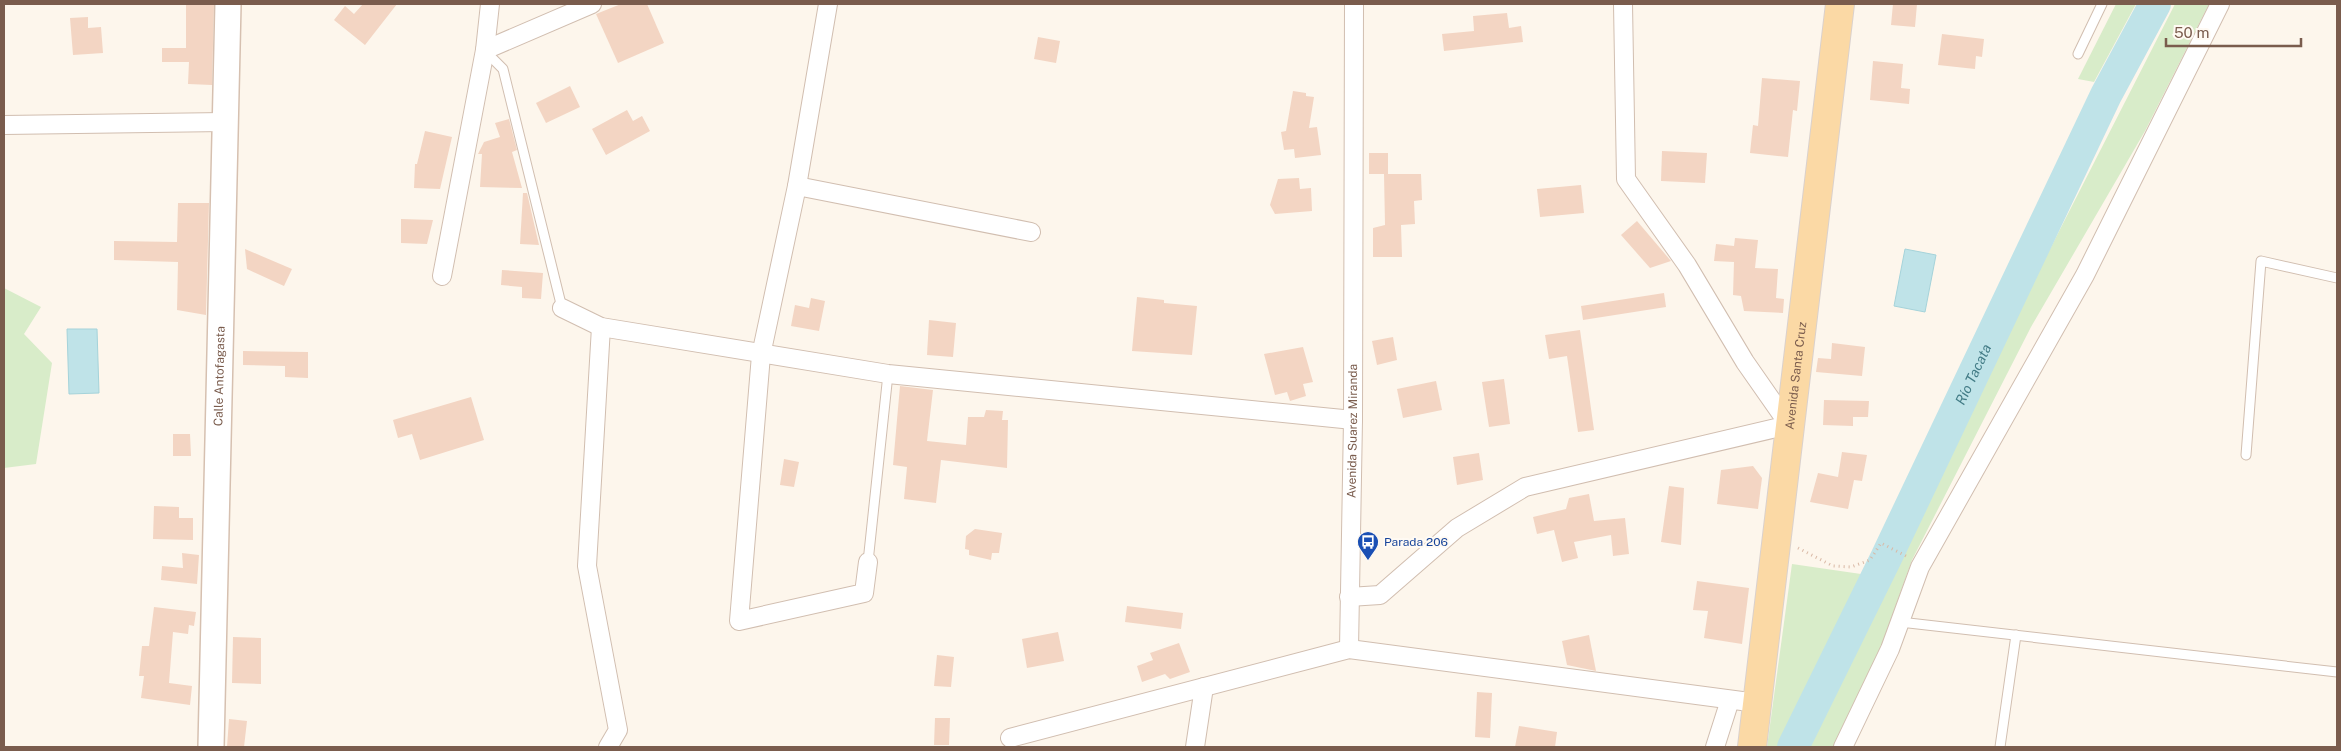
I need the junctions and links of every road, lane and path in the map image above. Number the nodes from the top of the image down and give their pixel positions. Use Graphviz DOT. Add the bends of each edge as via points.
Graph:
graph roads {
  1 [pos="228,4"];
  2 [pos="490,4"];
  3 [pos="592,4"];
  4 [pos="828,4"];
  5 [pos="1354,4"];
  6 [pos="1623,4"];
  7 [pos="1840,4"];
  8 [pos="2102,4"];
  9 [pos="2220,4"];
  10 [pos="485,50"];
  11 [pos="2078,54"];
  12 [pos="224,122"];
  13 [pos="4,125"];
  14 [pos="797,186"];
  15 [pos="1031,232"];
  16 [pos="442,276"];
  17 [pos="2337,278"];
  18 [pos="562,308"];
  19 [pos="601,327"];
  20 [pos="760,355"];
  21 [pos="888,374"];
  22 [pos="1353,420"];
  23 [pos="1789,425"];
  24 [pos="2246,456"];
  25 [pos="1774,544"];
  26 [pos="1902,552"];
  27 [pos="868,562"];
  28 [pos="1349,598"];
  29 [pos="1900,622"];
  30 [pos="2016,635"];
  31 [pos="1349,649"];
  32 [pos="2337,672"];
  33 [pos="1204,687"];
  34 [pos="1730,700"];
  35 [pos="1757,704"];
  36 [pos="1010,738"];
  37 [pos="211,747"];
  38 [pos="608,747"];
  39 [pos="1196,747"];
  40 [pos="1715,747"];
  41 [pos="1752,747"];
  42 [pos="1843,747"];
  43 [pos="2000,747"];
  1 -- 12 [label="main road, Calle Antofagasta"];
  2 -- 10 [label="street"];
  3 -- 10 [label="street"];
  4 -- 14 [label="street"];
  5 -- 22 [label="street, Avenida Suarez Miranda"];
  6 -- 23 [label="street" via="1626,179 1687,264 1745,362"];
  7 -- 23 [label="main road, Avenida Santa Cruz"];
  8 -- 11 [label="lane"];
  9 -- 29 [label="street" via="2085,275 1920,567"];
  10 -- 16 [label="street"];
  10 -- 18 [label="lane" via="503,69"];
  12 -- 13 [label="street"];
  12 -- 37 [label="main road, Calle Antofagasta"];
  14 -- 15 [label="street"];
  14 -- 20 [label="street"];
  17 -- 24 [label="lane" via="2261,260"];
  18 -- 19 [label="street"];
  19 -- 20 [label="street"];
  19 -- 38 [label="street" via="587,566 618,730"];
  20 -- 21 [label="street"];
  20 -- 27 [label="street" via="738,620 864,593"];
  21 -- 22 [label="street"];
  21 -- 27 [label="lane"];
  22 -- 28 [label="street, Avenida Suarez Miranda"];
  23 -- 25 [label="main road, Avenida Santa Cruz"];
  23 -- 28 [label="street" via="1526,487 1457,528 1380,595"];
  25 -- 26 [label="path" via="1802,549 1833,566 1851,567 1870,560 1881,543"];
  25 -- 35 [label="main road, Avenida Santa Cruz"];
  28 -- 31 [label="street, Avenida Suarez Miranda"];
  29 -- 30 [label="lane"];
  29 -- 42 [label="street"];
  30 -- 32 [label="lane"];
  30 -- 43 [label="lane"];
  31 -- 33 [label="street"];
  31 -- 34 [label="street"];
  33 -- 36 [label="street"];
  33 -- 39 [label="street"];
  34 -- 35 [label="street"];
  34 -- 40 [label="street"];
  35 -- 41 [label="main road, Avenida Santa Cruz"];
}
